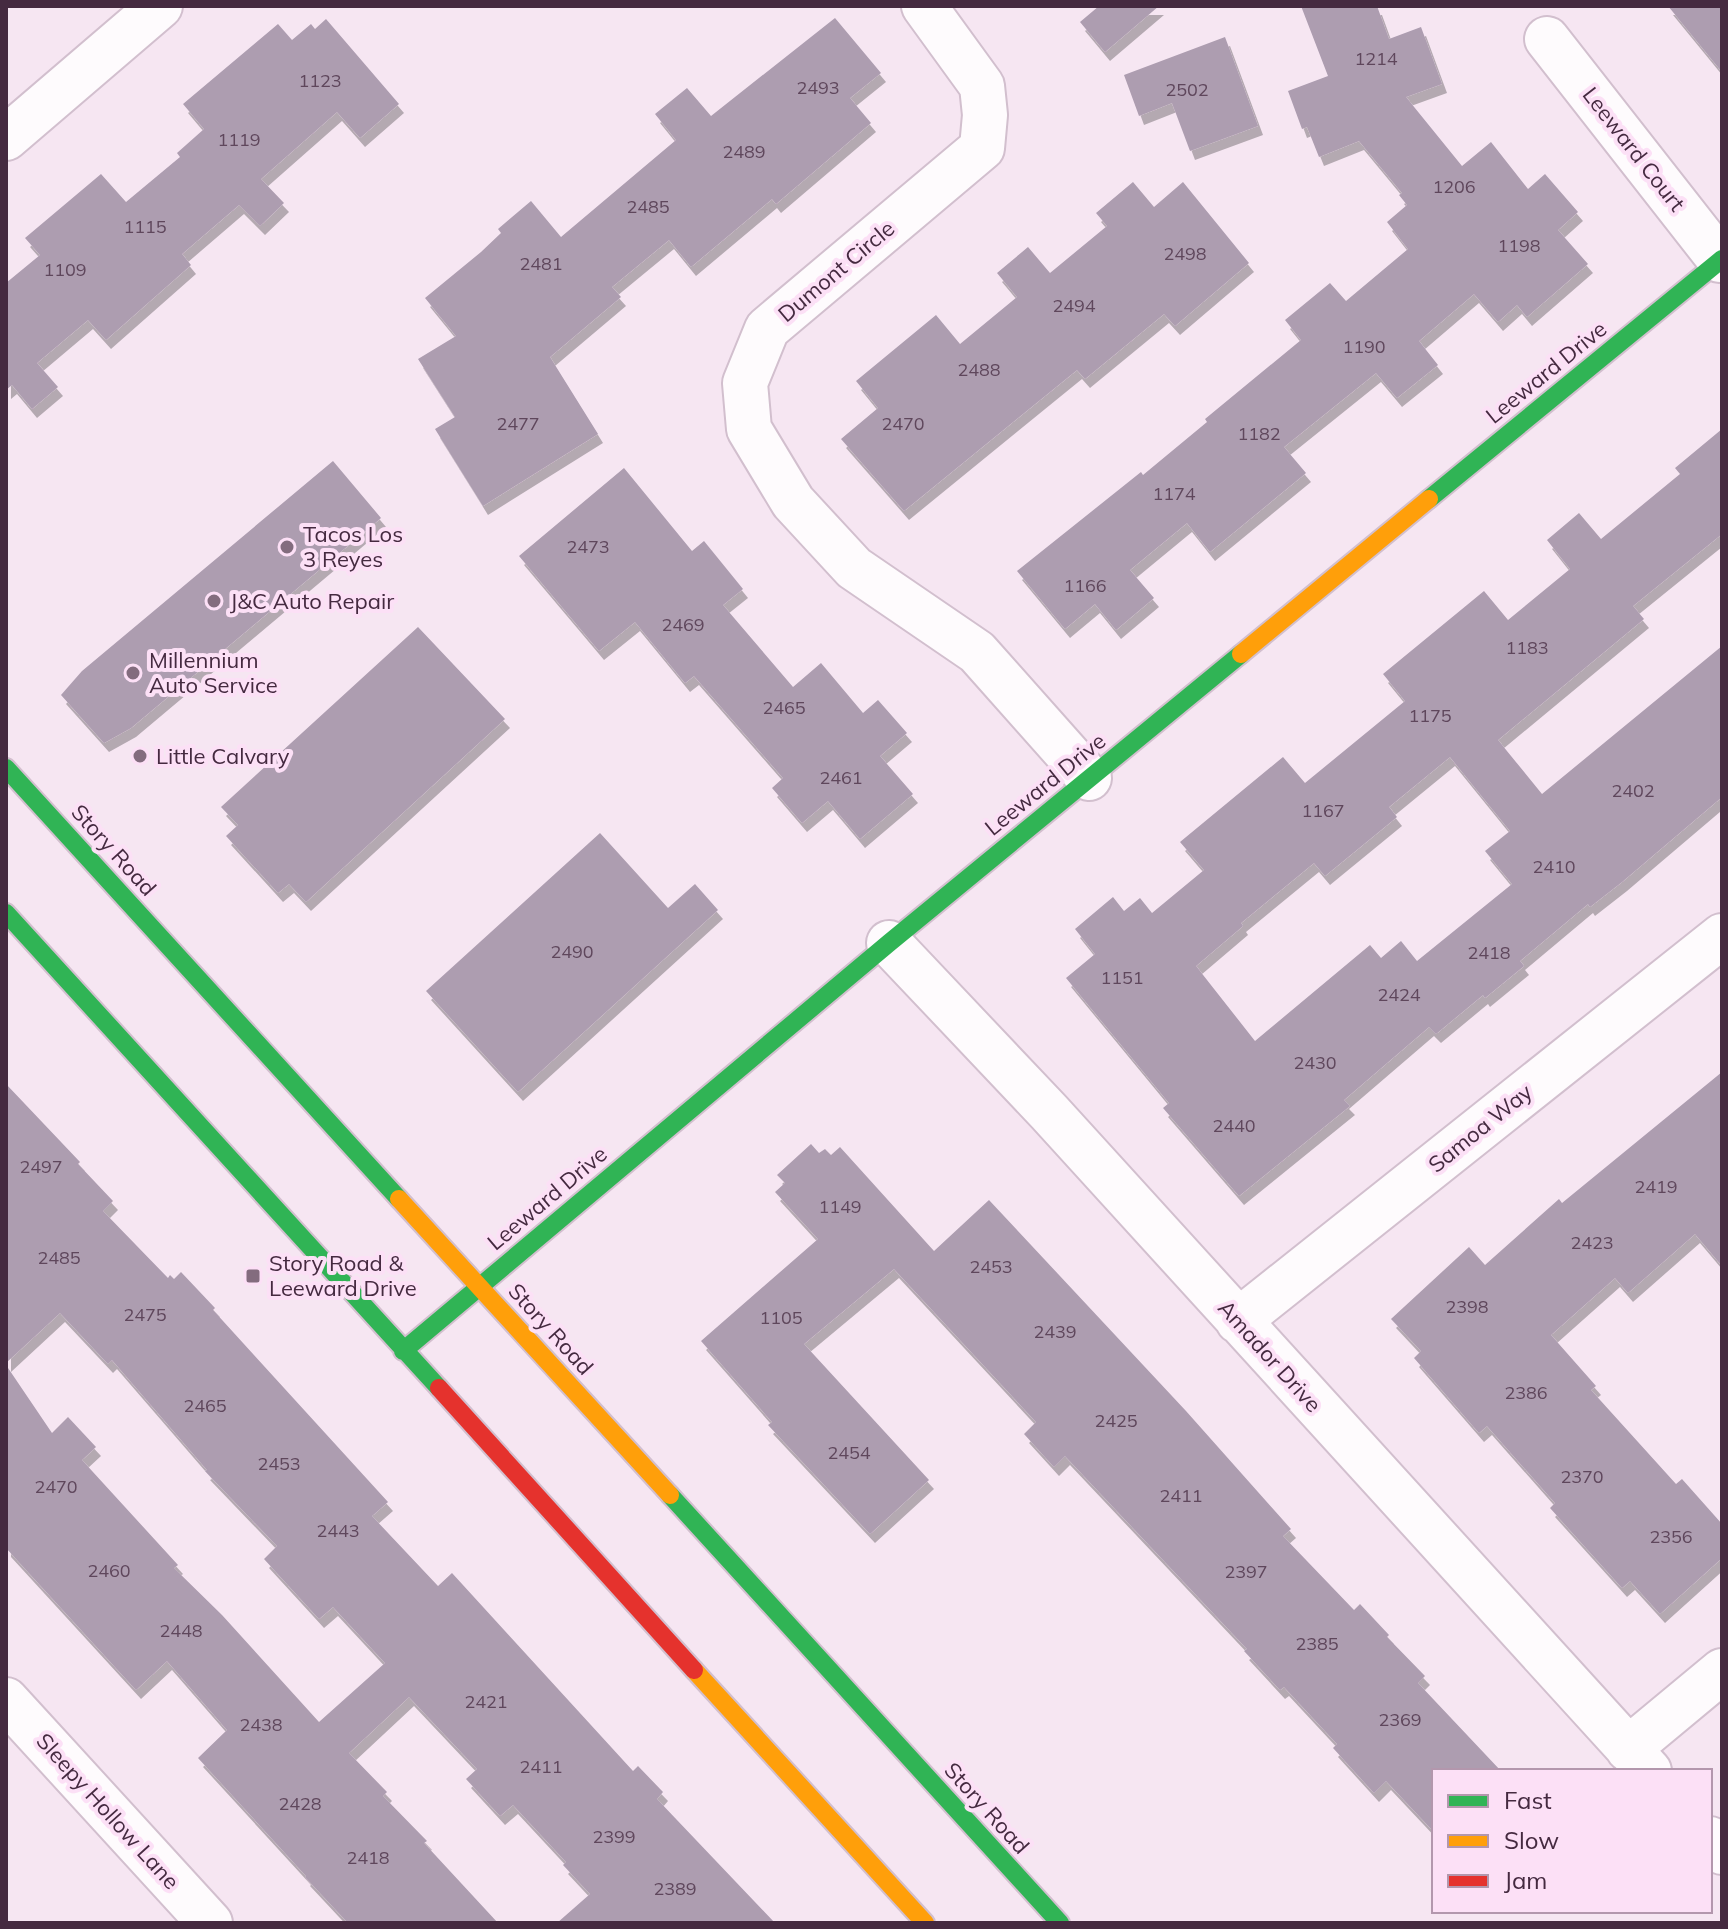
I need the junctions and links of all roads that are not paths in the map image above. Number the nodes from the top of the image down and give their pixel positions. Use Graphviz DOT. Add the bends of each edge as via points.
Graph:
graph roads {
  1 [pos="160,6"];
  2 [pos="924,6"];
  3 [pos="1547,39"];
  4 [pos="6,138"];
  5 [pos="1721,259"];
  6 [pos="6,768"];
  7 [pos="1089,778"];
  8 [pos="6,913"];
  9 [pos="1722,936"];
  10 [pos="889,943"];
  11 [pos="479,1286"];
  12 [pos="1238,1321"];
  13 [pos="403,1351"];
  14 [pos="1722,1671"];
  15 [pos="6,1700"];
  16 [pos="1639,1760"];
  17 [pos="210,1923"];
  18 [pos="925,1923"];
  19 [pos="1060,1923"];
  1 -- 4 [label="street"];
  2 -- 7 [label="street, Dumont Circle" via="982,86 982,148 767,329 745,383 749,429 793,502 854,568 977,652"];
  3 -- 5 [label="street, Leeward Court"];
  5 -- 7 [label="main road, Leeward Drive"];
  6 -- 11 [label="main road, Story Road"];
  7 -- 10 [label="main road, Leeward Drive"];
  8 -- 13 [label="main road"];
  9 -- 12 [label="street, Samoa Way"];
  10 -- 11 [label="main road, Leeward Drive"];
  10 -- 12 [label="street, Amador Drive"];
  11 -- 13 [label="main road, Leeward Drive"];
  11 -- 19 [label="main road, Story Road"];
  12 -- 16 [label="street, Amador Drive"];
  13 -- 18 [label="main road"];
  14 -- 16 [label="street"];
  15 -- 17 [label="street, Sleepy Hollow Lane"];
}
